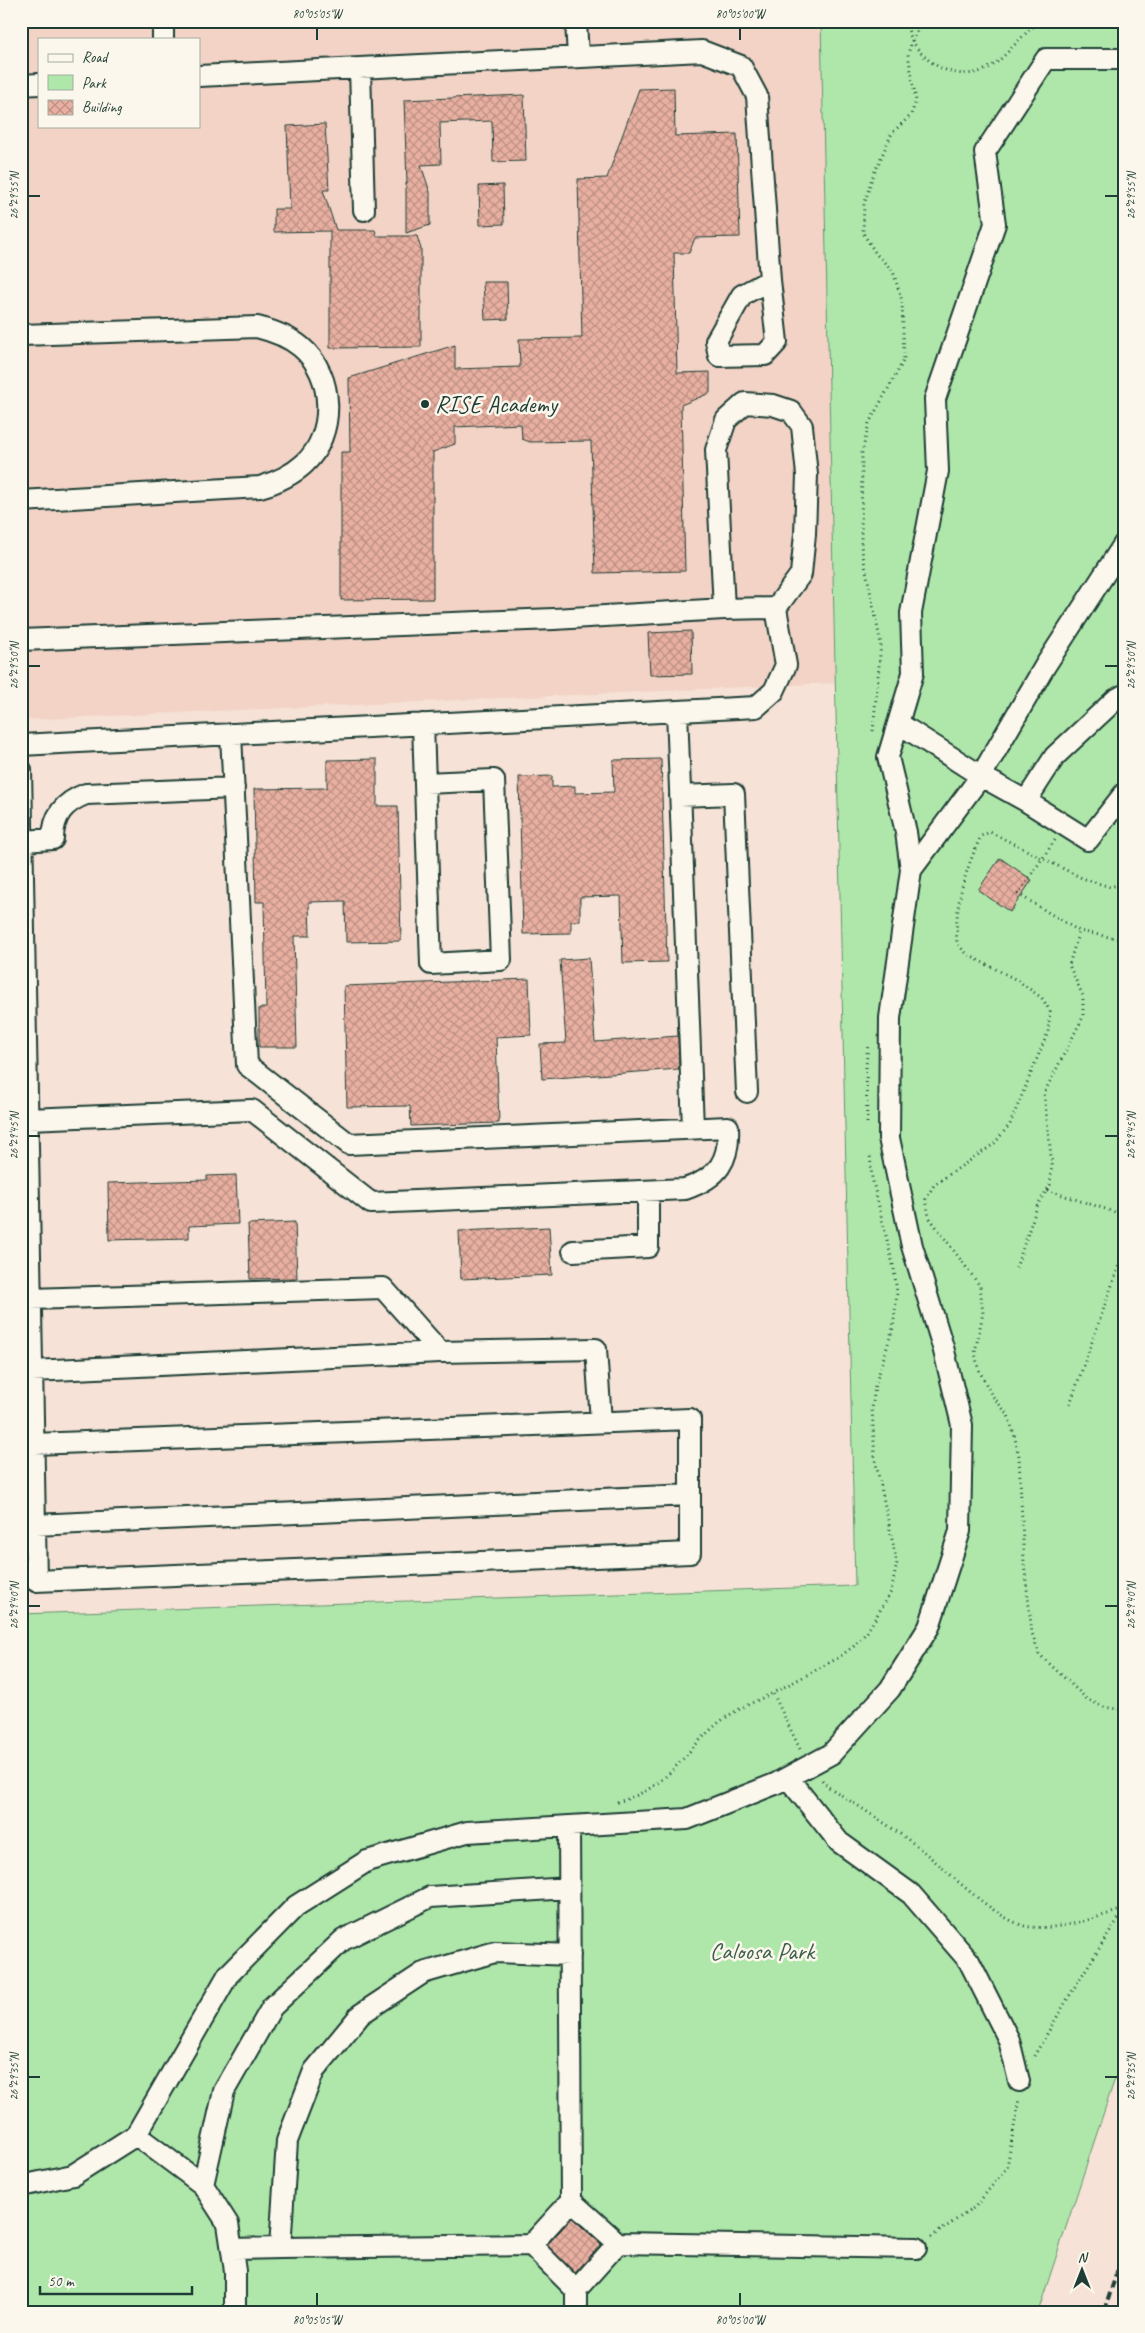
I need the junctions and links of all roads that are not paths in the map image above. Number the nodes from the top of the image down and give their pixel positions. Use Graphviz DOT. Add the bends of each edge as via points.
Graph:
graph roads {
  1 [pos="576,21"];
  2 [pos="578,57"];
  3 [pos="1124,59"];
  4 [pos="360,68"];
  5 [pos="200,76"];
  6 [pos="38,84"];
  7 [pos="21,85"];
  8 [pos="364,210"];
  9 [pos="770,280"];
  10 [pos="21,335"];
  11 [pos="21,501"];
  12 [pos="1124,544"];
  13 [pos="776,608"];
  14 [pos="724,609"];
  15 [pos="21,640"];
  16 [pos="1124,695"];
  17 [pos="677,711"];
  18 [pos="898,723"];
  19 [pos="423,724"];
  20 [pos="231,734"];
  21 [pos="21,745"];
  22 [pos="21,770"];
  23 [pos="981,776"];
  24 [pos="425,783"];
  25 [pos="234,788"];
  26 [pos="1124,794"];
  27 [pos="680,796"];
  28 [pos="1026,800"];
  29 [pos="23,841"];
  30 [pos="911,870"];
  31 [pos="747,1092"];
  32 [pos="28,1120"];
  33 [pos="693,1128"];
  34 [pos="648,1191"];
  35 [pos="573,1251"];
  36 [pos="31,1299"];
  37 [pos="440,1352"];
  38 [pos="32,1371"];
  39 [pos="601,1422"];
  40 [pos="34,1444"];
  41 [pos="690,1495"];
  42 [pos="35,1525"];
  43 [pos="788,1778"];
  44 [pos="569,1826"];
  45 [pos="569,1888"];
  46 [pos="570,1955"];
  47 [pos="1019,2081"];
  48 [pos="136,2135"];
  49 [pos="203,2185"];
  50 [pos="21,2186"];
  51 [pos="571,2201"];
  52 [pos="618,2243"];
  53 [pos="531,2245"];
  54 [pos="280,2248"];
  55 [pos="916,2248"];
  56 [pos="232,2250"];
  57 [pos="576,2290"];
  58 [pos="235,2312"];
  59 [pos="576,2312"];
  1 -- 2 [label="lane"];
  2 -- 4 [label="lane"];
  2 -- 9 [label="lane" via="702,51 741,66 757,96"];
  3 -- 18 [label="lane" via="1046,60 985,152 995,224 935,399 938,472 911,613 913,673"];
  4 -- 5 [label="lane"];
  4 -- 8 [label="lane"];
  6 -- 7 [label="lane"];
  10 -- 11 [label="lane" via="256,327 281,334 302,348 318,368 327,392 327,418 320,442 305,463 285,479 260,487"];
  12 -- 23 [label="lane" via="1045,666"];
  13 -- 14 [label="lane"];
  13 -- 14 [label="lane" via="801,574 807,474 802,426 792,411 773,405 746,403 726,420 716,450"];
  13 -- 17 [label="lane" via="786,666 774,691 756,707"];
  14 -- 15 [label="lane" via="554,619"];
  16 -- 28 [label="lane" via="1055,756"];
  17 -- 19 [label="lane"];
  17 -- 27 [label="lane"];
  18 -- 23 [label="lane"];
  18 -- 30 [label="lane" via="888,756 906,832"];
  19 -- 20 [label="lane"];
  19 -- 24 [label="lane"];
  20 -- 21 [label="lane"];
  20 -- 25 [label="lane"];
  22 -- 29 [label="lane"];
  23 -- 28 [label="lane"];
  23 -- 30 [label="lane"];
  24 -- 24 [label="lane" via="431,964 502,960 494,780"];
  25 -- 29 [label="lane" via="86,794 74,798 57,815 53,840"];
  25 -- 33 [label="lane" via="247,1065 350,1144"];
  26 -- 28 [label="lane" via="1088,840"];
  27 -- 31 [label="lane" via="734,794"];
  27 -- 33 [label="lane"];
  29 -- 32 [label="lane"];
  30 -- 43 [label="lane" via="890,1018 889,1138 912,1246 943,1347 962,1426 960,1531 929,1627 890,1688 831,1754"];
  32 -- 34 [label="lane" via="252,1110 371,1203"];
  32 -- 36 [label="lane"];
  33 -- 34 [label="lane" via="728,1126 729,1144 715,1174 702,1184 686,1189"];
  34 -- 35 [label="lane" via="648,1247"];
  36 -- 37 [label="lane" via="383,1288"];
  36 -- 38 [label="lane"];
  37 -- 38 [label="lane"];
  37 -- 39 [label="lane" via="596,1349"];
  38 -- 40 [label="lane"];
  39 -- 40 [label="lane"];
  39 -- 41 [label="lane" via="690,1419"];
  40 -- 42 [label="lane"];
  41 -- 42 [label="lane"];
  41 -- 42 [label="lane" via="690,1553 36,1581"];
  43 -- 44 [label="lane" via="687,1819"];
  43 -- 47 [label="lane" via="839,1842 911,1894 969,1961 1009,2040"];
  44 -- 45 [label="lane"];
  44 -- 48 [label="lane" via="467,1832 366,1861 296,1906 228,1975"];
  45 -- 46 [label="lane"];
  45 -- 49 [label="lane" via="430,1897 343,1940 272,2007 238,2066 224,2091"];
  46 -- 51 [label="lane"];
  46 -- 54 [label="lane" via="495,1952 423,1973 361,2014 314,2071 287,2141"];
  48 -- 49 [label="lane"];
  48 -- 50 [label="lane" via="74,2175"];
  49 -- 56 [label="lane" via="228,2224"];
  51 -- 52 [label="lane"];
  51 -- 53 [label="lane"];
  52 -- 55 [label="lane"];
  52 -- 57 [label="lane"];
  53 -- 54 [label="lane"];
  53 -- 57 [label="lane"];
  54 -- 56 [label="lane"];
  56 -- 58 [label="lane"];
  57 -- 59 [label="lane"];
}
